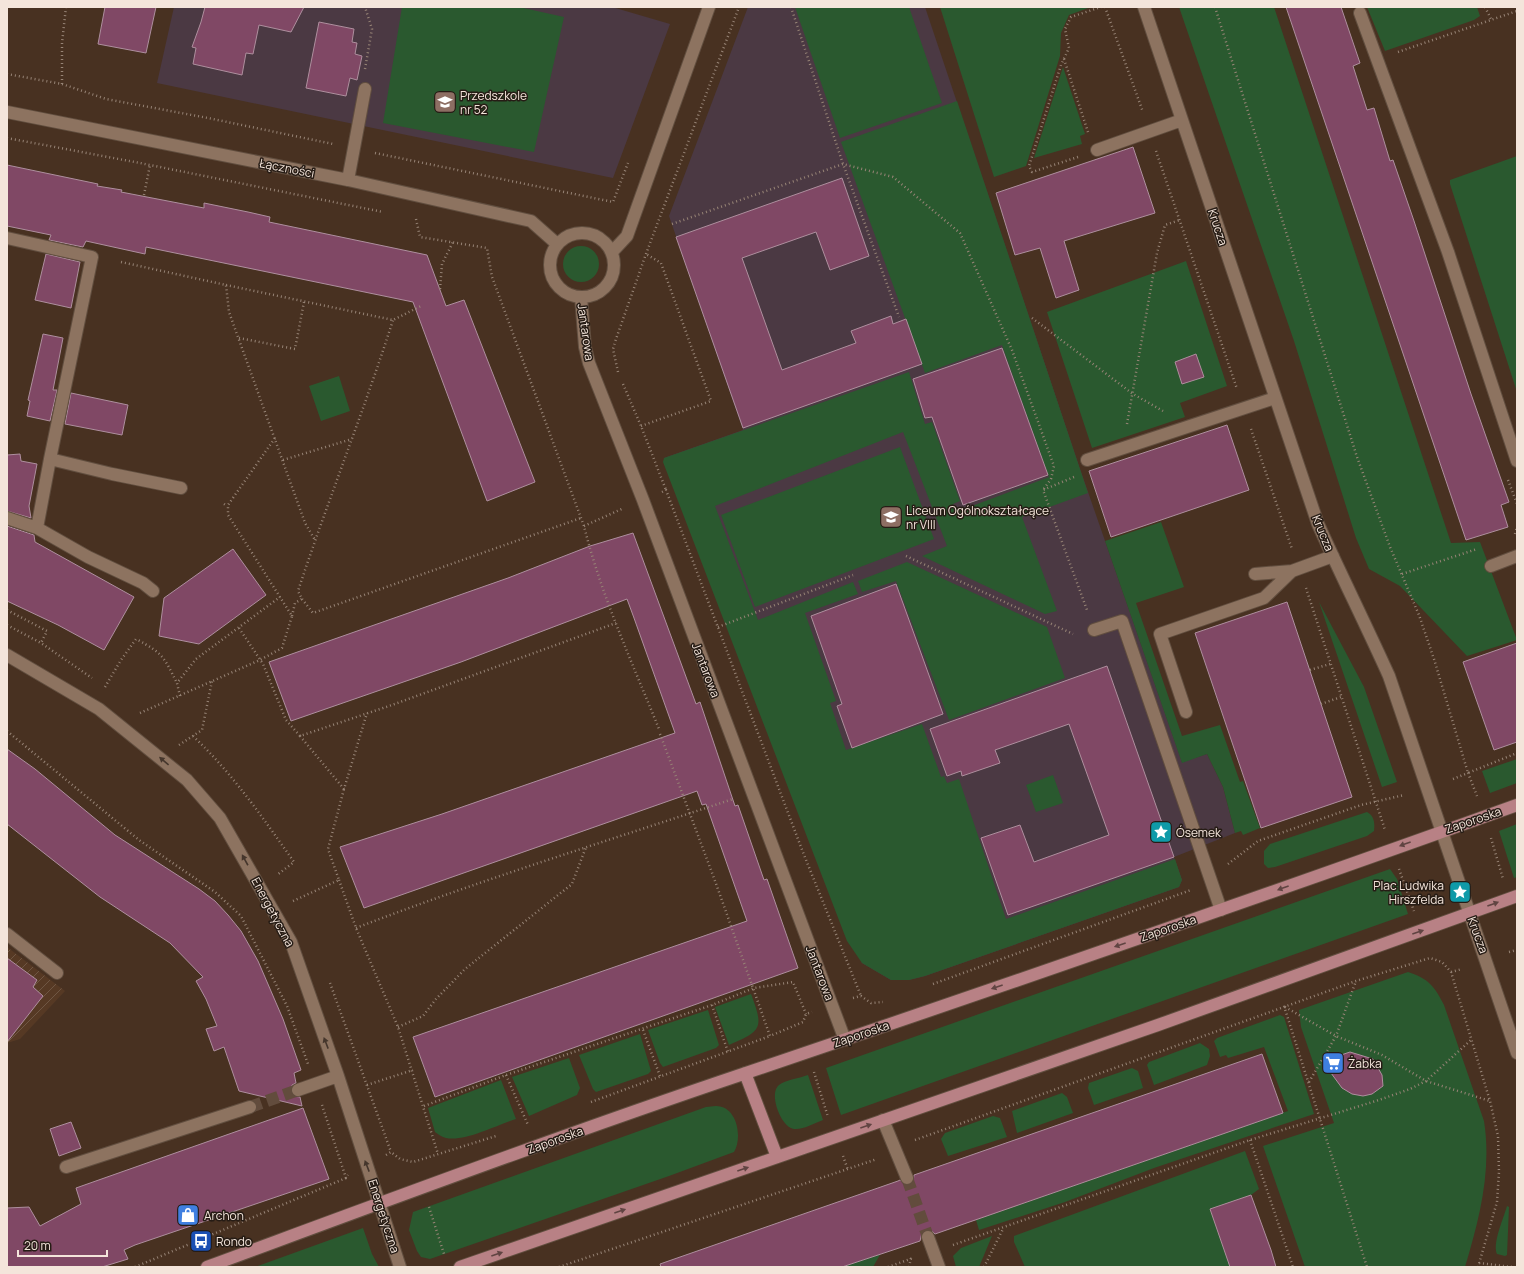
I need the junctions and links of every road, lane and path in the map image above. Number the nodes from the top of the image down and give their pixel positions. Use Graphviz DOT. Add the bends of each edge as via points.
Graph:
graph roads {
  1 [pos="66,7"];
  2 [pos="365,7"];
  3 [pos="709,7"];
  4 [pos="739,7"];
  5 [pos="791,7"];
  6 [pos="1101,7"];
  7 [pos="1106,7"];
  8 [pos="1144,7"];
  9 [pos="1214,7"];
  10 [pos="1485,7"];
  11 [pos="1517,11"];
  12 [pos="1360,13"];
  13 [pos="1490,19"];
  14 [pos="1064,58"];
  15 [pos="1378,59"];
  16 [pos="7,74"];
  17 [pos="62,84"];
  18 [pos="365,89"];
  19 [pos="7,112"];
  20 [pos="1182,120"];
  21 [pos="1150,133"];
  22 [pos="7,138"];
  23 [pos="353,149"];
  24 [pos="1096,151"];
  25 [pos="843,164"];
  26 [pos="150,165"];
  27 [pos="348,180"];
  28 [pos="144,195"];
  29 [pos="606,201"];
  30 [pos="386,213"];
  31 [pos="409,217"];
  32 [pos="1180,220"];
  33 [pos="672,224"];
  34 [pos="7,238"];
  35 [pos="453,242"];
  36 [pos="557,244"];
  37 [pos="612,252"];
  38 [pos="646,254"];
  39 [pos="121,262"];
  40 [pos="226,285"];
  41 [pos="440,289"];
  42 [pos="581,297"];
  43 [pos="304,302"];
  44 [pos="421,306"];
  45 [pos="899,317"];
  46 [pos="1032,318"];
  47 [pos="393,320"];
  48 [pos="238,338"];
  49 [pos="618,373"];
  50 [pos="621,380"];
  51 [pos="1133,394"];
  52 [pos="1275,398"];
  53 [pos="1244,410"];
  54 [pos="641,426"];
  55 [pos="1191,427"];
  56 [pos="275,438"];
  57 [pos="352,439"];
  58 [pos="1123,448"];
  59 [pos="50,459"];
  60 [pos="283,460"];
  61 [pos="1087,460"];
  62 [pos="1517,461"];
  63 [pos="181,488"];
  64 [pos="666,490"];
  65 [pos="1043,490"];
  66 [pos="656,494"];
  67 [pos="224,504"];
  68 [pos="228,506"];
  69 [pos="625,507"];
  70 [pos="7,518"];
  71 [pos="581,518"];
  72 [pos="584,526"];
  73 [pos="1517,527"];
  74 [pos="37,528"];
  75 [pos="1517,535"];
  76 [pos="315,540"];
  77 [pos="1484,546"];
  78 [pos="906,556"];
  79 [pos="1333,556"];
  80 [pos="1517,556"];
  81 [pos="1491,566"];
  82 [pos="1295,569"];
  83 [pos="1256,574"];
  84 [pos="1402,574"];
  85 [pos="853,575"];
  86 [pos="153,591"];
  87 [pos="280,597"];
  88 [pos="302,599"];
  89 [pos="7,610"];
  90 [pos="292,616"];
  91 [pos="616,623"];
  92 [pos="718,627"];
  93 [pos="239,628"];
  94 [pos="1094,630"];
  95 [pos="41,643"];
  96 [pos="7,655"];
  97 [pos="260,660"];
  98 [pos="1330,664"];
  99 [pos="1310,670"];
  100 [pos="212,681"];
  101 [pos="177,683"];
  102 [pos="105,688"];
  103 [pos="180,696"];
  104 [pos="1341,697"];
  105 [pos="1321,704"];
  106 [pos="1186,712"];
  107 [pos="368,713"];
  108 [pos="134,716"];
  109 [pos="659,729"];
  110 [pos="7,730"];
  111 [pos="660,734"];
  112 [pos="193,736"];
  113 [pos="300,736"];
  114 [pos="1517,753"];
  115 [pos="1468,773"];
  116 [pos="1453,779"];
  117 [pos="344,790"];
  118 [pos="752,792"];
  119 [pos="1404,795"];
  120 [pos="1478,801"];
  121 [pos="1378,802"];
  122 [pos="1517,805"];
  123 [pos="690,813"];
  124 [pos="1442,831"];
  125 [pos="1490,834"];
  126 [pos="1387,836"];
  127 [pos="586,847"];
  128 [pos="1398,866"];
  129 [pos="1211,876"];
  130 [pos="339,880"];
  131 [pos="1504,882"];
  132 [pos="1517,896"];
  133 [pos="291,901"];
  134 [pos="1221,910"];
  135 [pos="1414,912"];
  136 [pos="1470,913"];
  137 [pos="356,928"];
  138 [pos="7,934"];
  139 [pos="1517,950"];
  140 [pos="1509,952"];
  141 [pos="1429,953"];
  142 [pos="1430,958"];
  143 [pos="1462,969"];
  144 [pos="1451,972"];
  145 [pos="57,973"];
  146 [pos="1356,981"];
  147 [pos="929,986"];
  148 [pos="754,988"];
  149 [pos="861,996"];
  150 [pos="850,999"];
  151 [pos="884,1002"];
  152 [pos="712,1005"];
  153 [pos="1284,1006"];
  154 [pos="818,1010"];
  155 [pos="806,1014"];
  156 [pos="398,1027"];
  157 [pos="643,1030"];
  158 [pos="770,1036"];
  159 [pos="1336,1036"];
  160 [pos="846,1040"];
  161 [pos="1471,1040"];
  162 [pos="728,1052"];
  163 [pos="1517,1053"];
  164 [pos="413,1070"];
  165 [pos="814,1071"];
  166 [pos="745,1073"];
  167 [pos="506,1075"];
  168 [pos="338,1076"];
  169 [pos="660,1076"];
  170 [pos="1426,1081"];
  171 [pos="1309,1082"];
  172 [pos="315,1083"];
  173 [pos="367,1085"];
  174 [pos="298,1090"];
  175 [pos="1490,1101"];
  176 [pos="586,1104"];
  177 [pos="424,1106"];
  178 [pos="250,1107"];
  179 [pos="1319,1119"];
  180 [pos="828,1120"];
  181 [pos="883,1120"];
  182 [pos="535,1123"];
  183 [pos="528,1126"];
  184 [pos="521,1128"];
  185 [pos="498,1135"];
  186 [pos="1250,1140"];
  187 [pos="897,1152"];
  188 [pos="438,1154"];
  189 [pos="842,1154"];
  190 [pos="383,1156"];
  191 [pos="777,1157"];
  192 [pos="66,1167"];
  193 [pos="848,1170"];
  194 [pos="346,1178"];
  195 [pos="907,1178"];
  196 [pos="380,1202"];
  197 [pos="428,1207"];
  198 [pos="1003,1228"];
  199 [pos="928,1237"];
  200 [pos="933,1253"];
  201 [pos="444,1254"];
  202 [pos="1479,1263"];
  203 [pos="135,1267"];
  204 [pos="207,1267"];
  205 [pos="400,1267"];
  206 [pos="460,1267"];
  207 [pos="559,1267"];
  208 [pos="888,1267"];
  209 [pos="939,1267"];
  210 [pos="984,1267"];
  211 [pos="1293,1267"];
  212 [pos="1367,1267"];
  213 [pos="1478,1267"];
  214 [pos="1512,1267"];
  1 -- 17 [label="path" via="62,43"];
  2 -- 18 [label="path" via="372,29 363,79"];
  3 -- 37 [label="street" via="627,236"];
  4 -- 38 [label="path"];
  5 -- 25 [label="path"];
  6 -- 14 [label="path" via="1071,18 1065,29 1069,48"];
  7 -- 21 [label="path"];
  8 -- 20 [label="street, Krucza"];
  9 -- 84 [label="path" via="1357,457"];
  10 -- 13 [label="path"];
  11 -- 13 [label="path"];
  12 -- 15 [label="street"];
  13 -- 15 [label="path"];
  14 -- 24 [label="path"];
  14 -- 24 [label="path" via="1029,166 1032,172"];
  15 -- 62 [label="street" via="1448,252"];
  16 -- 17 [label="path"];
  17 -- 23 [label="path" via="106,99"];
  18 -- 23 [label="street"];
  19 -- 27 [label="street, Łączności"];
  20 -- 21 [label="street"];
  20 -- 52 [label="street, Krucza"];
  21 -- 24 [label="street"];
  21 -- 32 [label="path"];
  22 -- 26 [label="path"];
  23 -- 27 [label="street"];
  23 -- 29 [label="path"];
  25 -- 33 [label="path"];
  25 -- 45 [label="path"];
  25 -- 65 [label="path" via="893,177 960,233 1012,350 1054,466 1051,479"];
  26 -- 28 [label="path"];
  26 -- 30 [label="path"];
  27 -- 36 [label="street, Łączności" via="531,221"];
  31 -- 35 [label="path" via="417,219 420,237"];
  32 -- 51 [label="path" via="1165,225 1157,253"];
  32 -- 53 [label="path"];
  34 -- 59 [label="street" via="92,257"];
  35 -- 41 [label="path" via="442,264"];
  35 -- 71 [label="path" via="487,248 492,277"];
  36 -- 37 [label="street" via="572,234 583,232 595,235 605,242"];
  36 -- 42 [label="street, Jantarowa" via="550,259 553,280 567,294"];
  37 -- 42 [label="street, Jantarowa" via="612,276 606,286 596,294"];
  38 -- 49 [label="path" via="613,349"];
  38 -- 54 [label="path" via="661,263 711,401"];
  39 -- 40 [label="path"];
  40 -- 43 [label="path"];
  40 -- 48 [label="path" via="229,312"];
  42 -- 118 [label="street, Jantarowa" via="585,347 589,363"];
  43 -- 47 [label="path"];
  43 -- 48 [label="path" via="295,348"];
  44 -- 47 [label="path"];
  46 -- 51 [label="path"];
  47 -- 57 [label="path"];
  48 -- 56 [label="path"];
  50 -- 54 [label="path"];
  51 -- 55 [label="path"];
  51 -- 58 [label="path"];
  52 -- 53 [label="street"];
  52 -- 79 [label="street, Krucza" via="1318,524"];
  53 -- 55 [label="street"];
  53 -- 82 [label="path"];
  54 -- 64 [label="path"];
  55 -- 58 [label="street"];
  56 -- 60 [label="path"];
  56 -- 68 [label="path"];
  57 -- 60 [label="path"];
  57 -- 76 [label="path"];
  58 -- 61 [label="street"];
  59 -- 63 [label="street"];
  59 -- 74 [label="street"];
  60 -- 76 [label="path" via="305,523"];
  61 -- 65 [label="path" via="1082,474"];
  64 -- 66 [label="path"];
  64 -- 92 [label="path"];
  65 -- 94 [label="path"];
  67 -- 68 [label="path"];
  68 -- 87 [label="path" via="232,524"];
  69 -- 72 [label="path"];
  70 -- 74 [label="street"];
  71 -- 72 [label="path"];
  71 -- 88 [label="path" via="313,613"];
  72 -- 91 [label="path"];
  73 -- 75 [label="path" via="1514,536"];
  74 -- 86 [label="street" via="143,583"];
  76 -- 88 [label="path" via="298,591"];
  77 -- 84 [label="path"];
  78 -- 94 [label="path" via="1075,635"];
  79 -- 82 [label="street"];
  79 -- 124 [label="street, Krucza" via="1389,676"];
  80 -- 81 [label="street"];
  82 -- 83 [label="street"];
  82 -- 98 [label="path"];
  82 -- 106 [label="street" via="1264,598 1160,634"];
  84 -- 115 [label="path" via="1434,659"];
  85 -- 92 [label="path"];
  87 -- 90 [label="path"];
  87 -- 93 [label="path"];
  88 -- 90 [label="path" via="295,603"];
  89 -- 95 [label="path" via="47,631"];
  90 -- 97 [label="path" via="282,648"];
  91 -- 107 [label="path"];
  91 -- 109 [label="path"];
  92 -- 149 [label="path" via="804,855"];
  93 -- 97 [label="path"];
  93 -- 101 [label="path" via="196,659"];
  94 -- 129 [label="street" via="1122,621"];
  168 -- 96 [label="street, Energetyczna, one-way" via="291,942 220,818 187,780 118,724 82,698"];
  97 -- 100 [label="path"];
  97 -- 113 [label="path" via="286,720"];
  98 -- 99 [label="path"];
  98 -- 104 [label="path"];
  100 -- 103 [label="path"];
  100 -- 112 [label="path" via="202,730"];
  101 -- 102 [label="path" via="161,654 136,639"];
  101 -- 103 [label="path"];
  103 -- 108 [label="path"];
  104 -- 105 [label="path"];
  104 -- 121 [label="path"];
  107 -- 113 [label="path"];
  107 -- 117 [label="path"];
  110 -- 172 [label="path" via="139,840 215,892 241,916 287,1006"];
  111 -- 123 [label="path"];
  113 -- 117 [label="path"];
  114 -- 115 [label="path"];
  115 -- 116 [label="path"];
  115 -- 120 [label="path"];
  117 -- 130 [label="path" via="328,849"];
  118 -- 123 [label="path"];
  118 -- 160 [label="street, Jantarowa"];
  119 -- 121 [label="path"];
  121 -- 126 [label="path"];
  121 -- 129 [label="path" via="1361,805 1258,841"];
  122 -- 124 [label="main road, Zaporoska"];
  123 -- 127 [label="path"];
  123 -- 148 [label="path"];
  124 -- 134 [label="main road, Zaporoska, one-way"];
  124 -- 136 [label="street, Krucza"];
  125 -- 131 [label="path"];
  127 -- 137 [label="path"];
  127 -- 156 [label="path" via="572,884 465,969 423,1016"];
  128 -- 135 [label="path"];
  129 -- 134 [label="street"];
  129 -- 147 [label="path" via="1189,892"];
  130 -- 133 [label="path"];
  130 -- 137 [label="path"];
  136 -- 132 [label="main road, one-way"];
  134 -- 160 [label="main road, Zaporoska, one-way"];
  136 -- 163 [label="street, Krucza"];
  181 -- 136 [label="main road, one-way"];
  137 -- 156 [label="path"];
  138 -- 145 [label="street"];
  139 -- 140 [label="path"];
  141 -- 142 [label="path"];
  142 -- 144 [label="path" via="1442,962"];
  142 -- 146 [label="path"];
  143 -- 144 [label="path"];
  144 -- 161 [label="path"];
  146 -- 153 [label="path"];
  146 -- 159 [label="path"];
  148 -- 152 [label="path"];
  148 -- 155 [label="path" via="793,982"];
  148 -- 158 [label="path"];
  149 -- 150 [label="path"];
  149 -- 151 [label="path" via="871,1003"];
  152 -- 157 [label="path"];
  152 -- 162 [label="path"];
  153 -- 159 [label="path"];
  153 -- 171 [label="path"];
  153 -- 187 [label="path" via="1078,1083 917,1139 907,1148"];
  154 -- 155 [label="path"];
  155 -- 158 [label="path" via="803,1022"];
  156 -- 164 [label="path"];
  157 -- 167 [label="path"];
  157 -- 169 [label="path"];
  158 -- 162 [label="path"];
  159 -- 170 [label="path" via="1382,1055"];
  159 -- 171 [label="path"];
  160 -- 166 [label="main road, Zaporoska"];
  161 -- 170 [label="path"];
  161 -- 175 [label="path"];
  162 -- 169 [label="path"];
  164 -- 173 [label="path"];
  164 -- 177 [label="path"];
  165 -- 180 [label="path"];
  166 -- 191 [label="main road"];
  166 -- 196 [label="main road, Zaporoska"];
  167 -- 177 [label="path"];
  167 -- 183 [label="path"];
  168 -- 172 [label="street"];
  196 -- 168 [label="street, Energetyczna, one-way"];
  169 -- 176 [label="path"];
  170 -- 175 [label="path"];
  170 -- 179 [label="path" via="1410,1089"];
  171 -- 179 [label="path"];
  172 -- 174 [label="street"];
  175 -- 202 [label="path" via="1498,1136 1497,1202"];
  177 -- 188 [label="path"];
  178 -- 192 [label="street"];
  179 -- 186 [label="path"];
  179 -- 212 [label="path"];
  181 -- 187 [label="street"];
  191 -- 181 [label="main road, one-way"];
  182 -- 183 [label="path"];
  183 -- 184 [label="path"];
  185 -- 188 [label="path"];
  186 -- 198 [label="path"];
  186 -- 211 [label="path"];
  187 -- 193 [label="path"];
  187 -- 195 [label="street"];
  188 -- 190 [label="path" via="413,1162 400,1159 391,1152"];
  189 -- 193 [label="path"];
  206 -- 191 [label="main road, one-way"];
  193 -- 207 [label="path"];
  194 -- 203 [label="path"];
  196 -- 204 [label="main road, Zaporoska"];
  196 -- 205 [label="street, Energetyczna"];
  197 -- 201 [label="path"];
  198 -- 200 [label="path"];
  198 -- 210 [label="path"];
  199 -- 200 [label="street"];
  200 -- 208 [label="path"];
  200 -- 209 [label="street"];
  202 -- 213 [label="path"];
  202 -- 214 [label="path"];
}
